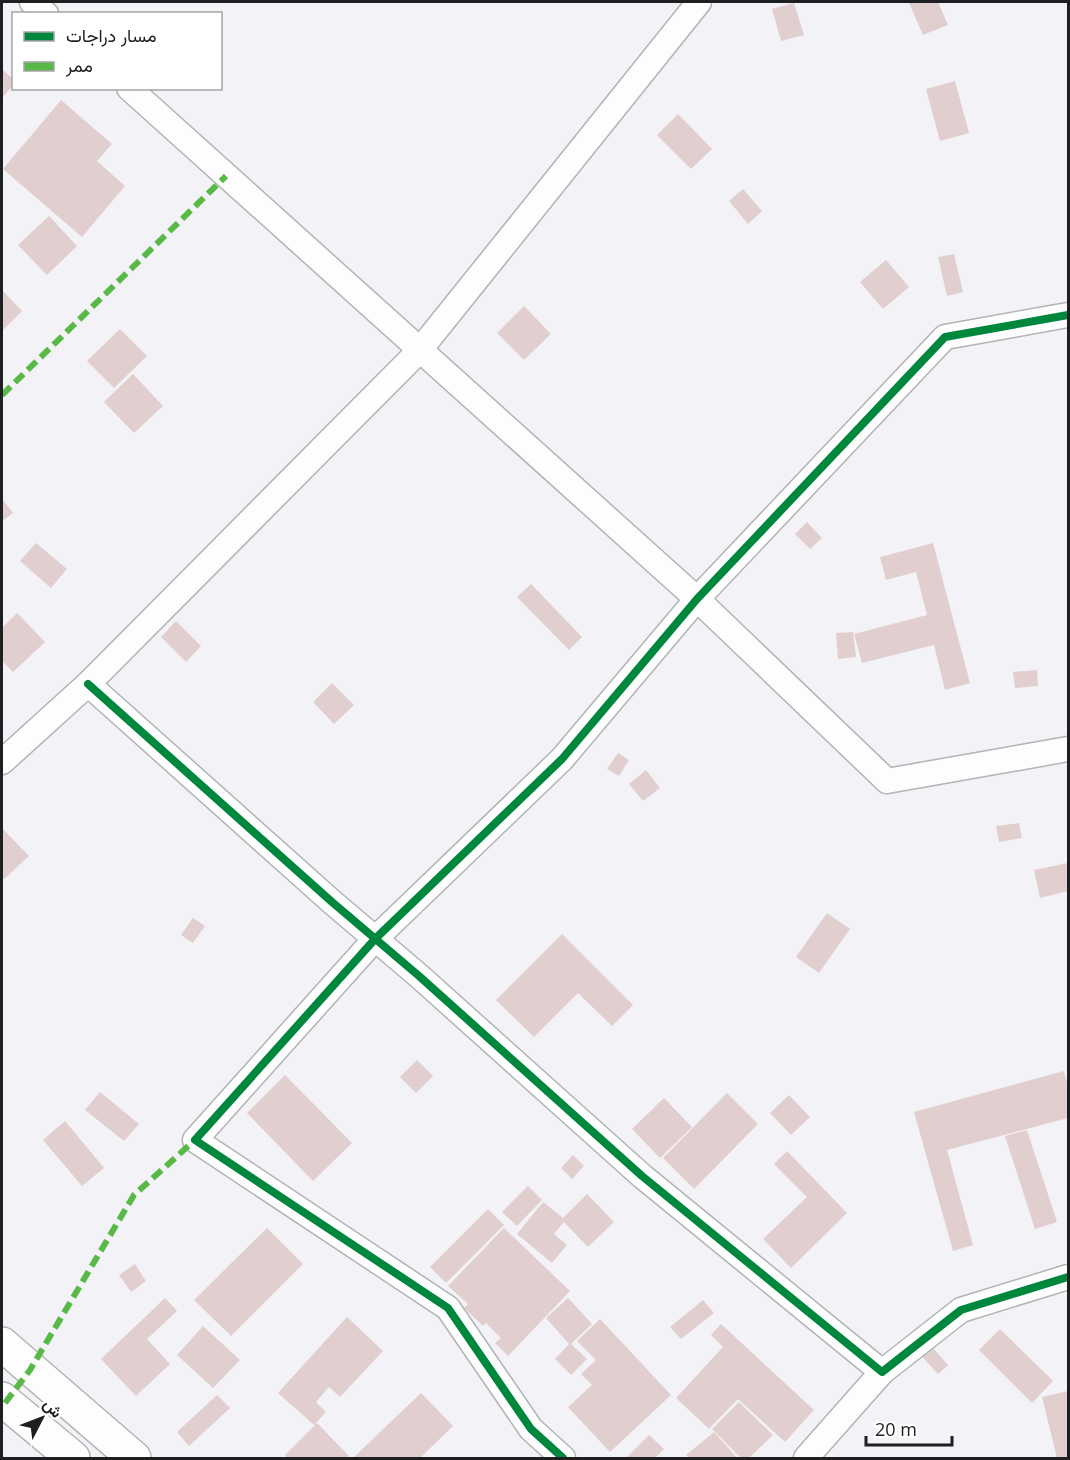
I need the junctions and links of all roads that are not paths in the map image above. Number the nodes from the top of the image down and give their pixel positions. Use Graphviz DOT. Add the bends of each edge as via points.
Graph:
graph roads {
  1 [pos="32,2"];
  2 [pos="699,2"];
  3 [pos="44,12"];
  4 [pos="131,90"];
  5 [pos="1068,315"];
  6 [pos="419,351"];
  7 [pos="697,599"];
  8 [pos="88,684"];
  9 [pos="1068,749"];
  10 [pos="2,762"];
  11 [pos="375,939"];
  12 [pos="1068,1277"];
  13 [pos="2,1344"];
  14 [pos="882,1372"];
  15 [pos="2,1400"];
  16 [pos="73,1458"];
  17 [pos="134,1458"];
  18 [pos="563,1458"];
  19 [pos="806,1458"];
  1 -- 3 [label="street"];
  2 -- 6 [label="street"];
  4 -- 6 [label="street"];
  5 -- 7 [label="street" via="945,337"];
  6 -- 7 [label="street"];
  6 -- 8 [label="street"];
  7 -- 9 [label="street" via="887,781"];
  7 -- 11 [label="street" via="562,759"];
  8 -- 10 [label="street"];
  8 -- 11 [label="street"];
  11 -- 14 [label="street" via="642,1176"];
  11 -- 18 [label="street" via="195,1140 448,1308 531,1429"];
  12 -- 14 [label="street" via="961,1310"];
  13 -- 17 [label="street"];
  14 -- 19 [label="street"];
  15 -- 16 [label="street"];
}
